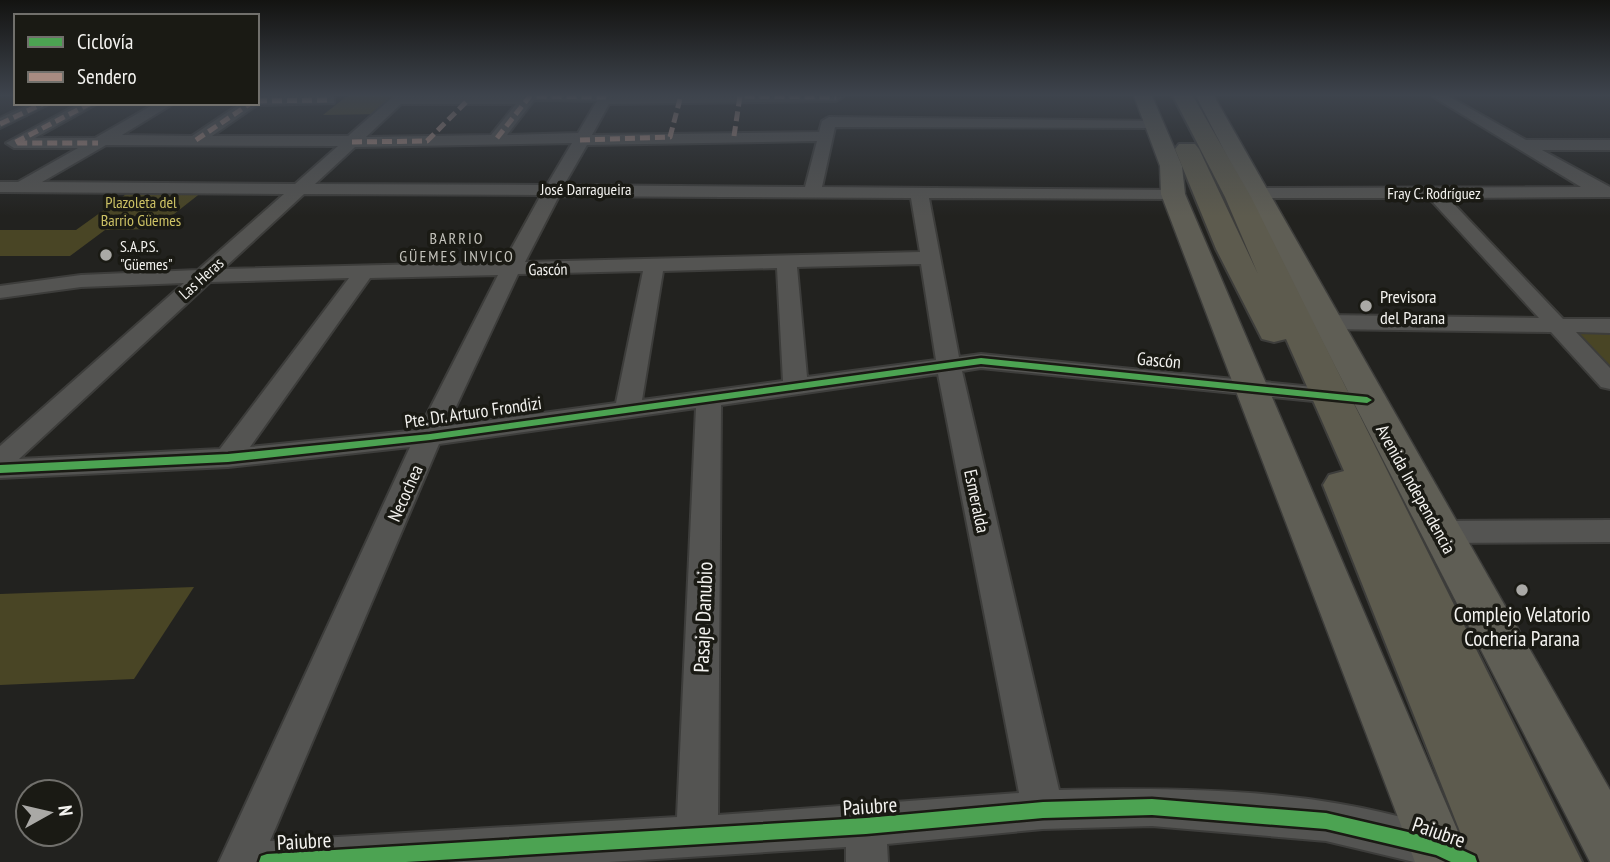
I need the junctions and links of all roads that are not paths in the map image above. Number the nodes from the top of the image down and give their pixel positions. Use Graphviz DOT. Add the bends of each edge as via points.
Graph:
graph roads {
  1 [pos="27,136"];
  2 [pos="111,136"];
  3 [pos="202,136"];
  4 [pos="283,136"];
  5 [pos="358,136"];
  6 [pos="435,136"];
  7 [pos="583,136"];
  8 [pos="719,136"];
  9 [pos="826,136"];
  10 [pos="1158,136"];
  11 [pos="1186,136"];
  12 [pos="1200,136"];
  13 [pos="1228,136"];
  14 [pos="1507,136"];
  15 [pos="670,137"];
  16 [pos="497,138"];
  17 [pos="432,139"];
  18 [pos="581,139"];
  19 [pos="196,140"];
  20 [pos="277,141"];
  21 [pos="353,141"];
  22 [pos="101,142"];
  23 [pos="1522,145"];
  24 [pos="1610,145"];
  25 [pos="1240,158"];
  26 [pos="1171,166"];
  27 [pos="0,187"];
  28 [pos="21,187"];
  29 [pos="303,187"];
  30 [pos="551,189"];
  31 [pos="813,190"];
  32 [pos="919,191"];
  33 [pos="1434,192"];
  34 [pos="1258,193"];
  35 [pos="1172,194"];
  36 [pos="1607,194"];
  37 [pos="0,199"];
  38 [pos="1244,244"];
  39 [pos="929,258"];
  40 [pos="787,262"];
  41 [pos="654,267"];
  42 [pos="509,270"];
  43 [pos="363,272"];
  44 [pos="202,276"];
  45 [pos="2,292"];
  46 [pos="1326,323"];
  47 [pos="1559,326"];
  48 [pos="1610,326"];
  49 [pos="949,367"];
  50 [pos="1610,383"];
  51 [pos="1248,386"];
  52 [pos="796,388"];
  53 [pos="1334,396"];
  54 [pos="709,398"];
  55 [pos="628,408"];
  56 [pos="430,437"];
  57 [pos="228,458"];
  58 [pos="0,461"];
  59 [pos="0,469"];
  60 [pos="1439,531"];
  61 [pos="1610,531"];
  62 [pos="1042,810"];
  63 [pos="697,835"];
  64 [pos="867,844"];
  65 [pos="1610,844"];
  66 [pos="475,856"];
  67 [pos="1450,857"];
  68 [pos="240,862"];
  69 [pos="267,862"];
  70 [pos="1503,862"];
  71 [pos="1552,862"];
  1 -- 22 [label="street" via="14,143"];
  2 -- 22 [label="street"];
  3 -- 19 [label="street"];
  4 -- 20 [label="street"];
  5 -- 21 [label="street, Las Heras"];
  6 -- 17 [label="street"];
  7 -- 18 [label="street, Necochea"];
  8 -- 15 [label="street"];
  9 -- 31 [label="street"];
  10 -- 26 [label="main road"];
  11 -- 38 [label="highway, Avenida Independencia"];
  12 -- 38 [label="highway, Avenida Independencia"];
  13 -- 25 [label="main road, Avenida Independencia"];
  14 -- 23 [label="street"];
  15 -- 18 [label="street"];
  16 -- 17 [label="street"];
  16 -- 18 [label="street"];
  17 -- 21 [label="street"];
  18 -- 30 [label="street, Necochea"];
  19 -- 20 [label="street"];
  19 -- 22 [label="street"];
  20 -- 21 [label="street"];
  21 -- 29 [label="street, Las Heras"];
  22 -- 28 [label="street"];
  23 -- 24 [label="street"];
  23 -- 36 [label="street"];
  25 -- 34 [label="main road, Avenida Independencia"];
  25 -- 38 [label="highway"];
  26 -- 35 [label="main road"];
  26 -- 38 [label="highway" via="1198,210"];
  27 -- 28 [label="street, José Darragueira"];
  28 -- 29 [label="street, José Darragueira"];
  28 -- 37 [label="street"];
  29 -- 30 [label="street, José Darragueira"];
  29 -- 44 [label="street, Las Heras"];
  30 -- 31 [label="street, José Darragueira"];
  30 -- 42 [label="street, Necochea"];
  31 -- 32 [label="street, José Darragueira"];
  32 -- 35 [label="street, José Darragueira"];
  32 -- 39 [label="street, Esmeralda"];
  33 -- 34 [label="street, Fray C. Rodríguez"];
  33 -- 36 [label="street, Fray C. Rodríguez"];
  33 -- 47 [label="street"];
  34 -- 46 [label="main road, Avenida Independencia"];
  35 -- 51 [label="main road"];
  38 -- 53 [label="highway, Avenida Independencia"];
  39 -- 40 [label="street, Gascón"];
  39 -- 49 [label="street, Esmeralda"];
  40 -- 41 [label="street, Gascón"];
  40 -- 52 [label="street"];
  41 -- 42 [label="street, Gascón"];
  41 -- 55 [label="street"];
  42 -- 43 [label="street, Gascón"];
  42 -- 56 [label="street, Necochea"];
  43 -- 44 [label="street, Gascón"];
  43 -- 57 [label="street"];
  44 -- 45 [label="street, Gascón" via="106,279"];
  44 -- 58 [label="street, Las Heras"];
  46 -- 47 [label="street"];
  46 -- 53 [label="main road, Avenida Independencia"];
  47 -- 48 [label="street"];
  47 -- 50 [label="street"];
  49 -- 51 [label="street, Gascón" via="981,361"];
  49 -- 52 [label="street, Pte. Dr. Arturo Frondizi"];
  49 -- 62 [label="street, Esmeralda"];
  51 -- 53 [label="street, Gascón"];
  51 -- 67 [label="main road"];
  52 -- 54 [label="street, Pte. Dr. Arturo Frondizi"];
  53 -- 60 [label="main road, Avenida Independencia"];
  53 -- 70 [label="highway, Avenida Independencia"];
  53 -- 71 [label="highway, Avenida Independencia"];
  54 -- 55 [label="street, Pte. Dr. Arturo Frondizi"];
  54 -- 63 [label="street, Pasaje Danubio"];
  55 -- 56 [label="street, Pte. Dr. Arturo Frondizi"];
  56 -- 57 [label="street, Pte. Dr. Arturo Frondizi"];
  56 -- 68 [label="street, Necochea"];
  57 -- 59 [label="street, Pte. Dr. Arturo Frondizi"];
  60 -- 61 [label="street"];
  60 -- 65 [label="main road, Avenida Independencia"];
  62 -- 64 [label="street, Paiubre"];
  62 -- 67 [label="street, Paiubre" via="1152,807 1326,821"];
  63 -- 64 [label="street, Paiubre"];
  63 -- 66 [label="street, Paiubre"];
  66 -- 69 [label="street, Paiubre"];
}
